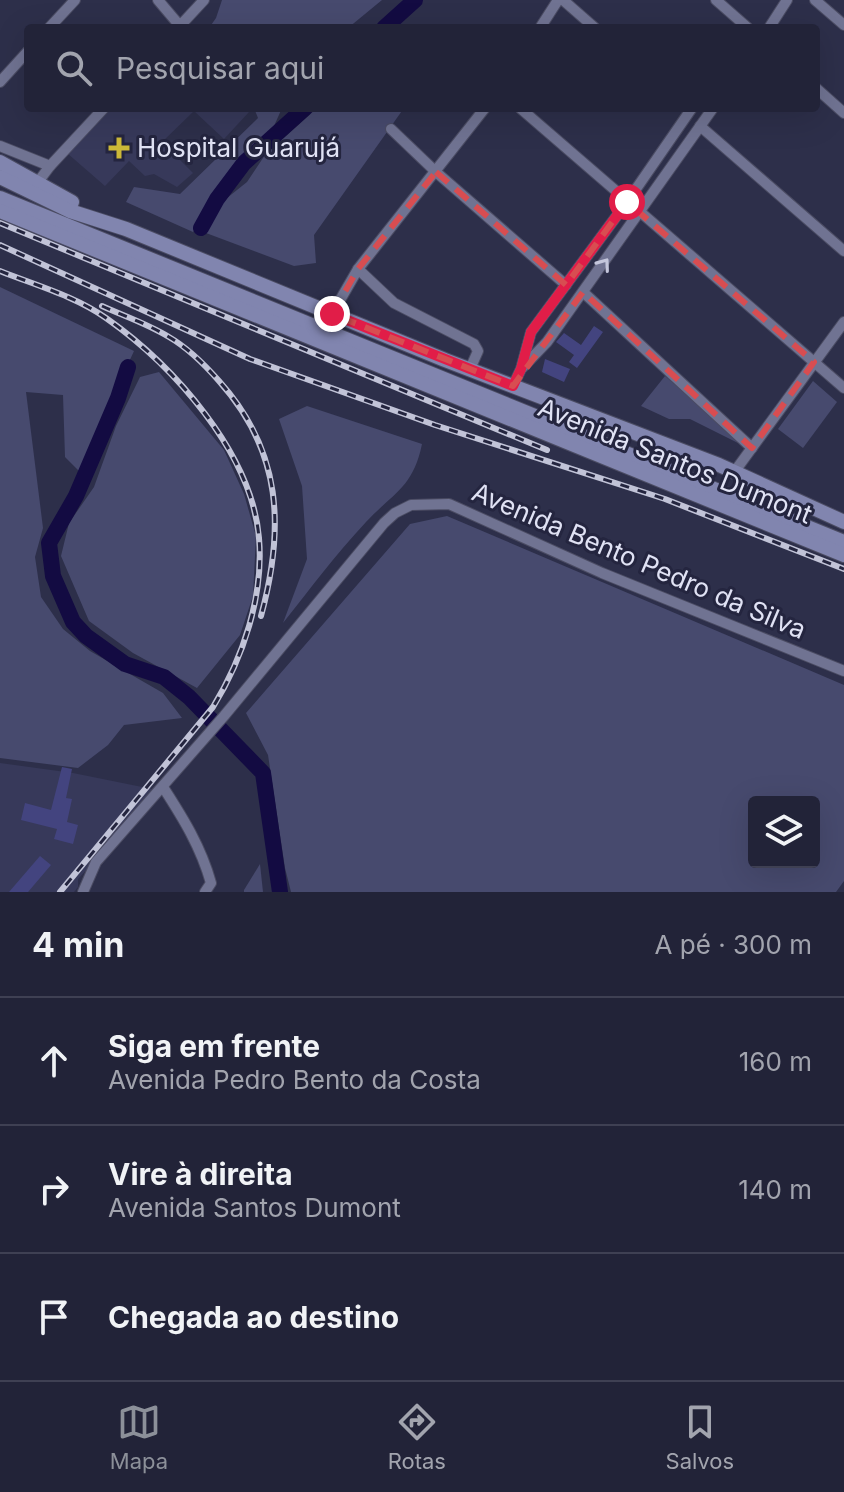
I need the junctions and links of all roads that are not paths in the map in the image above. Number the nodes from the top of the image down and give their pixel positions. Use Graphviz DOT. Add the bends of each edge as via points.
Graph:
graph roads {
  1 [pos="75,0"];
  2 [pos="158,0"];
  3 [pos="204,0"];
  4 [pos="560,0"];
  5 [pos="716,0"];
  6 [pos="787,0"];
  7 [pos="815,0"];
  8 [pos="53,24"];
  9 [pos="177,24"];
  10 [pos="182,24"];
  11 [pos="543,24"];
  12 [pos="590,24"];
  13 [pos="743,24"];
  14 [pos="772,24"];
  15 [pos="844,25"];
  16 [pos="24,55"];
  17 [pos="0,82"];
  18 [pos="820,92"];
  19 [pos="100,112"];
  20 [pos="482,112"];
  21 [pos="525,112"];
  22 [pos="687,112"];
  23 [pos="710,112"];
  24 [pos="844,113"];
  25 [pos="700,126"];
  26 [pos="391,129"];
  27 [pos="0,146"];
  28 [pos="0,162"];
  29 [pos="50,166"];
  30 [pos="436,172"];
  31 [pos="0,177"];
  32 [pos="35,187"];
  33 [pos="0,198"];
  34 [pos="627,202"];
  35 [pos="0,211"];
  36 [pos="641,212"];
  37 [pos="844,251"];
  38 [pos="358,269"];
  39 [pos="566,285"];
  40 [pos="583,292"];
  41 [pos="332,314"];
  42 [pos="844,322"];
  43 [pos="814,362"];
  44 [pos="470,369"];
  45 [pos="521,369"];
  46 [pos="513,386"];
  47 [pos="844,388"];
  48 [pos="752,448"];
  49 [pos="735,471"];
  50 [pos="844,522"];
  51 [pos="844,542"];
  52 [pos="844,555"];
  53 [pos="844,671"];
  54 [pos="163,787"];
  55 [pos="83,892"];
  56 [pos="205,892"];
  1 -- 8 [label="street"];
  2 -- 9 [label="street"];
  3 -- 10 [label="street"];
  4 -- 11 [label="street"];
  4 -- 12 [label="street"];
  5 -- 13 [label="street"];
  6 -- 14 [label="street"];
  7 -- 15 [label="street"];
  16 -- 17 [label="street"];
  18 -- 24 [label="street"];
  19 -- 29 [label="street"];
  20 -- 30 [label="street"];
  21 -- 34 [label="street"];
  22 -- 34 [label="street"];
  23 -- 25 [label="street"];
  25 -- 36 [label="street"];
  25 -- 37 [label="street"];
  26 -- 30 [label="street"];
  27 -- 29 [label="street"];
  28 -- 32 [label="main road, Avenida Santos Dumont"];
  29 -- 32 [label="street"];
  30 -- 38 [label="street"];
  30 -- 39 [label="street"];
  31 -- 32 [label="main road, Avenida Santos Dumont"];
  32 -- 41 [label="main road, Avenida Santos Dumont" via="70,211"];
  33 -- 51 [label="main road, Avenida Santos Dumont"];
  34 -- 36 [label="street"];
  34 -- 39 [label="street"];
  35 -- 52 [label="main road, Avenida Santos Dumont"];
  40 -- 36 [label="street, one-way"];
  36 -- 43 [label="street"];
  38 -- 41 [label="street"];
  38 -- 44 [label="street" via="394,303 474,344 478,351"];
  39 -- 45 [label="street" via="531,332"];
  40 -- 45 [label="street"];
  40 -- 48 [label="street"];
  41 -- 44 [label="main road, Avenida Santos Dumont"];
  42 -- 43 [label="street"];
  43 -- 47 [label="street"];
  43 -- 48 [label="street"];
  44 -- 46 [label="main road, Avenida Santos Dumont"];
  45 -- 46 [label="street"];
  46 -- 49 [label="main road, Avenida Santos Dumont"];
  48 -- 49 [label="street"];
  49 -- 50 [label="main road, Avenida Santos Dumont"];
  53 -- 54 [label="street, Avenida Bento Pedro da Silva" via="449,504 411,505 384,523"];
  54 -- 55 [label="street, Avenida Bento Pedro da Silva" via="96,862"];
  54 -- 56 [label="street" via="202,854 211,883"];
}
